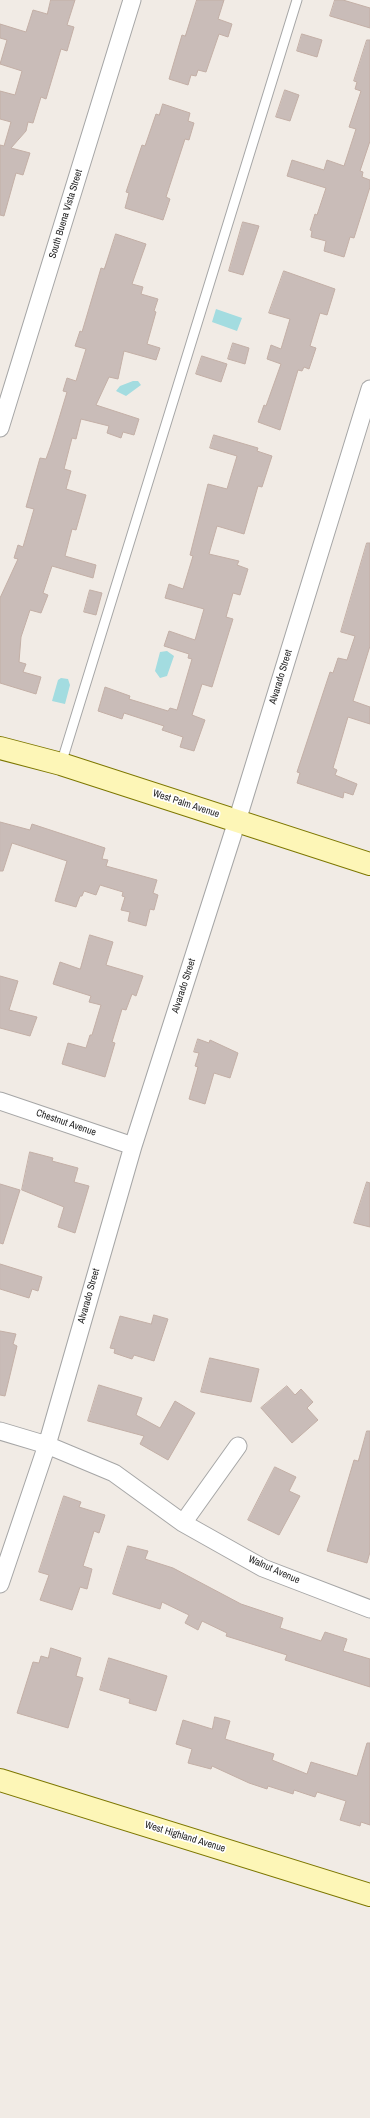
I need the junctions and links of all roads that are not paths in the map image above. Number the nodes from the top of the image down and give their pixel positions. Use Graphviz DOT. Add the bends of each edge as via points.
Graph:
graph roads {
  1 [pos="132,0"];
  2 [pos="297,0"];
  3 [pos="370,389"];
  4 [pos="0,428"];
  5 [pos="0,748"];
  6 [pos="61,764"];
  7 [pos="237,820"];
  8 [pos="370,864"];
  9 [pos="0,1101"];
  10 [pos="133,1146"];
  11 [pos="0,1431"];
  12 [pos="47,1445"];
  13 [pos="238,1446"];
  14 [pos="183,1523"];
  15 [pos="0,1584"];
  16 [pos="370,1609"];
  17 [pos="0,1780"];
  18 [pos="370,1895"];
  1 -- 4 [label="street, South Buena Vista Street"];
  2 -- 6 [label="lane"];
  3 -- 7 [label="street, Alvarado Street"];
  5 -- 6 [label="street, West Palm Avenue"];
  6 -- 7 [label="street, West Palm Avenue"];
  7 -- 8 [label="street, West Palm Avenue"];
  7 -- 10 [label="street, Alvarado Street"];
  9 -- 10 [label="street, Chestnut Avenue"];
  10 -- 12 [label="street, Alvarado Street"];
  11 -- 12 [label="street, Walnut Avenue"];
  12 -- 14 [label="street, Walnut Avenue" via="114,1473"];
  12 -- 15 [label="street, Alvarado Street"];
  13 -- 14 [label="street"];
  14 -- 16 [label="street, Walnut Avenue" via="263,1568"];
  17 -- 18 [label="street, West Highland Avenue"];
}
